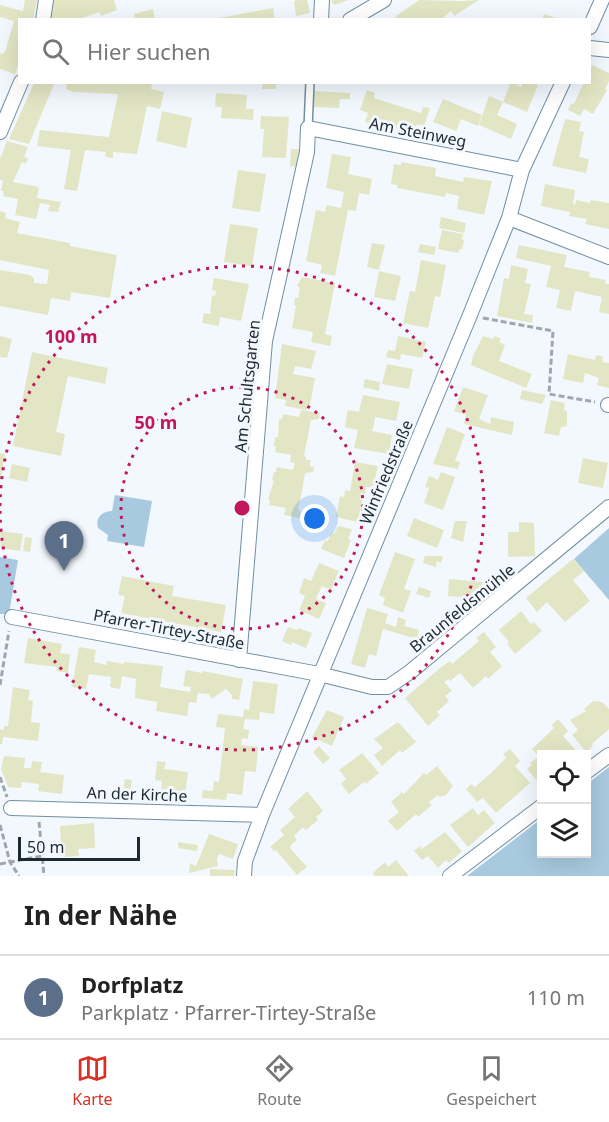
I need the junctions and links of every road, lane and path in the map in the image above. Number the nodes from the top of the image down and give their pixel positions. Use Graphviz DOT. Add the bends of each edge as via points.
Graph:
graph roads {
  1 [pos="46,0"];
  2 [pos="322,0"];
  3 [pos="384,0"];
  4 [pos="602,0"];
  5 [pos="43,18"];
  6 [pos="321,18"];
  7 [pos="353,18"];
  8 [pos="591,25"];
  9 [pos="591,48"];
  10 [pos="609,50"];
  11 [pos="20,84"];
  12 [pos="310,84"];
  13 [pos="562,84"];
  14 [pos="308,128"];
  15 [pos="0,132"];
  16 [pos="522,170"];
  17 [pos="509,218"];
  18 [pos="609,257"];
  19 [pos="470,315"];
  20 [pos="609,405"];
  21 [pos="609,507"];
  22 [pos="12,617"];
  23 [pos="239,660"];
  24 [pos="319,674"];
  25 [pos="0,685"];
  26 [pos="609,754"];
  27 [pos="591,768"];
  28 [pos="0,777"];
  29 [pos="10,808"];
  30 [pos="38,808"];
  31 [pos="537,810"];
  32 [pos="262,815"];
  33 [pos="0,825"];
  34 [pos="42,856"];
  35 [pos="10,862"];
  36 [pos="0,864"];
  37 [pos="19,876"];
  38 [pos="44,876"];
  39 [pos="244,876"];
  40 [pos="450,876"];
  1 -- 5 [label="street"];
  2 -- 6 [label="street"];
  3 -- 7 [label="street"];
  4 -- 8 [label="street"];
  9 -- 10 [label="street"];
  11 -- 15 [label="street"];
  12 -- 14 [label="lane, Am Schultsgarten"];
  13 -- 16 [label="street, Winfriedstraße"];
  14 -- 16 [label="street, Am Steinweg"];
  14 -- 23 [label="street, Am Schultsgarten" via="307,152 265,341"];
  16 -- 17 [label="street, Winfriedstraße"];
  17 -- 18 [label="street"];
  17 -- 19 [label="street, Winfriedstraße"];
  19 -- 20 [label="path" via="553,331 549,394"];
  19 -- 24 [label="street, Winfriedstraße"];
  21 -- 24 [label="street, Braunfeldsmühle" via="388,687"];
  22 -- 23 [label="street, Pfarrer-Tirtey-Straße"];
  22 -- 25 [label="path"];
  23 -- 24 [label="street, Pfarrer-Tirtey-Straße"];
  24 -- 32 [label="street, Winfriedstraße"];
  26 -- 27 [label="street"];
  28 -- 29 [label="path"];
  29 -- 30 [label="street, An der Kirche"];
  30 -- 32 [label="street, An der Kirche"];
  30 -- 34 [label="path"];
  31 -- 40 [label="street"];
  32 -- 39 [label="street, Winfriedstraße" via="245,861"];
  33 -- 35 [label="path"];
  34 -- 35 [label="path"];
  34 -- 38 [label="path"];
  35 -- 36 [label="path"];
  35 -- 37 [label="path"];
}
